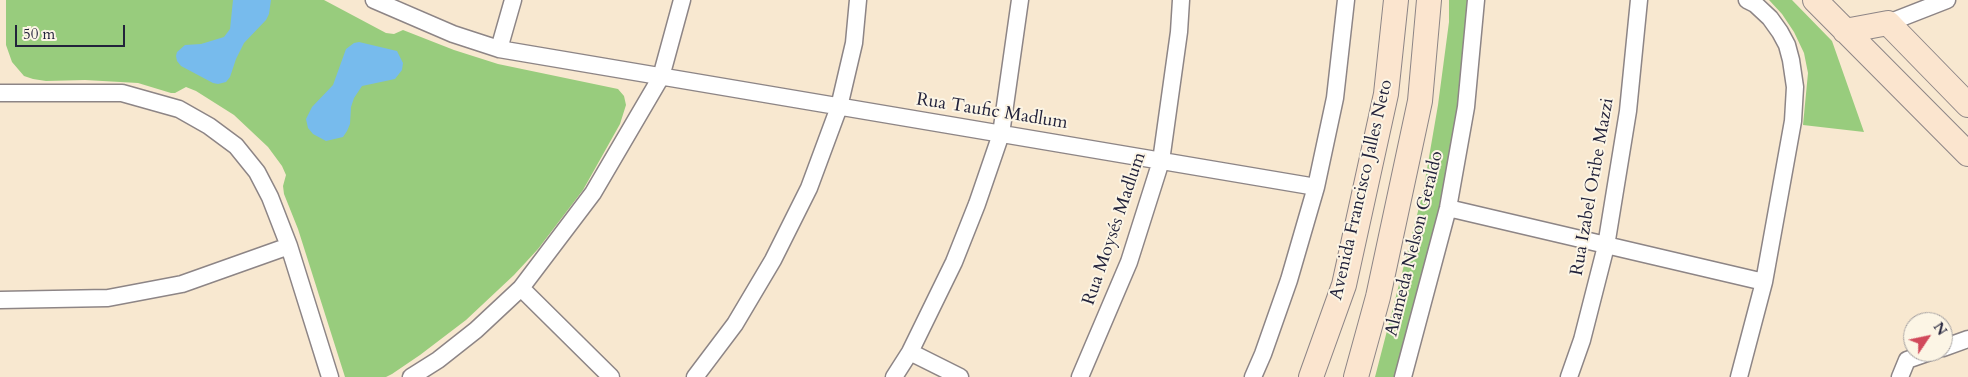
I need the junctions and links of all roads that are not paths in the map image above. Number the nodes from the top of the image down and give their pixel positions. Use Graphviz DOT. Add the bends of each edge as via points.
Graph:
graph roads {
  1 [pos="374,0"];
  2 [pos="513,0"];
  3 [pos="682,0"];
  4 [pos="858,0"];
  5 [pos="1020,0"];
  6 [pos="1181,0"];
  7 [pos="1346,0"];
  8 [pos="1396,0"];
  9 [pos="1429,0"];
  10 [pos="1476,0"];
  11 [pos="1640,0"];
  12 [pos="1747,0"];
  13 [pos="1815,0"];
  14 [pos="1947,0"];
  15 [pos="1888,23"];
  16 [pos="1845,31"];
  17 [pos="499,49"];
  18 [pos="661,77"];
  19 [pos="0,93"];
  20 [pos="1968,105"];
  21 [pos="839,107"];
  22 [pos="1001,134"];
  23 [pos="1968,154"];
  24 [pos="1161,160"];
  25 [pos="1316,187"];
  26 [pos="1448,208"];
  27 [pos="289,246"];
  28 [pos="1606,246"];
  29 [pos="1764,282"];
  30 [pos="520,288"];
  31 [pos="0,300"];
  32 [pos="1968,339"];
  33 [pos="1953,344"];
  34 [pos="910,352"];
  35 [pos="1906,362"];
  36 [pos="330,377"];
  37 [pos="411,377"];
  38 [pos="611,377"];
  39 [pos="695,377"];
  40 [pos="894,377"];
  41 [pos="960,377"];
  42 [pos="1080,377"];
  43 [pos="1252,377"];
  44 [pos="1311,377"];
  45 [pos="1356,377"];
  46 [pos="1403,377"];
  47 [pos="1569,377"];
  48 [pos="1739,377"];
  49 [pos="1900,377"];
  1 -- 17 [label="street, Rua Taufic Madlum" via="453,34"];
  2 -- 17 [label="street"];
  3 -- 18 [label="street"];
  4 -- 21 [label="street" via="854,43"];
  5 -- 22 [label="street"];
  6 -- 24 [label="street, Rua Moysés Madlum"];
  7 -- 25 [label="street" via="1335,98"];
  8 -- 44 [label="street, Avenida Francisco Jalles Neto" via="1386,94 1344,285"];
  9 -- 45 [label="street, Avenida Francisco Jalles Neto" via="1420,101 1378,297"];
  10 -- 26 [label="street, Alameda Nelson Geraldo" via="1466,106"];
  11 -- 28 [label="street, Rua Izabel Oribe Mazzi" via="1628,111"];
  12 -- 29 [label="street" via="1770,18 1787,46 1795,87 1793,121"];
  13 -- 16 [label="street"];
  14 -- 15 [label="street"];
  15 -- 16 [label="street"];
  15 -- 20 [label="street"];
  16 -- 23 [label="street"];
  17 -- 18 [label="street, Rua Taufic Madlum"];
  18 -- 21 [label="street, Rua Taufic Madlum"];
  18 -- 30 [label="street" via="593,193"];
  19 -- 27 [label="street" via="122,92 179,109 236,146 257,172"];
  21 -- 22 [label="street, Rua Taufic Madlum"];
  21 -- 39 [label="street" via="809,188 773,260 735,324"];
  22 -- 24 [label="street, Rua Taufic Madlum"];
  22 -- 34 [label="street" via="954,262"];
  24 -- 25 [label="street, Rua Taufic Madlum"];
  24 -- 42 [label="street, Rua Moysés Madlum" via="1129,262"];
  25 -- 43 [label="street" via="1289,280"];
  26 -- 28 [label="street"];
  26 -- 46 [label="street, Alameda Nelson Geraldo"];
  27 -- 31 [label="street" via="182,284 117,296"];
  27 -- 36 [label="street"];
  28 -- 29 [label="street"];
  28 -- 47 [label="street, Rua Izabel Oribe Mazzi"];
  29 -- 48 [label="street"];
  30 -- 37 [label="street" via="476,330"];
  30 -- 38 [label="street"];
  32 -- 33 [label="street"];
  34 -- 40 [label="street"];
  34 -- 41 [label="street"];
  35 -- 49 [label="street"];
}
